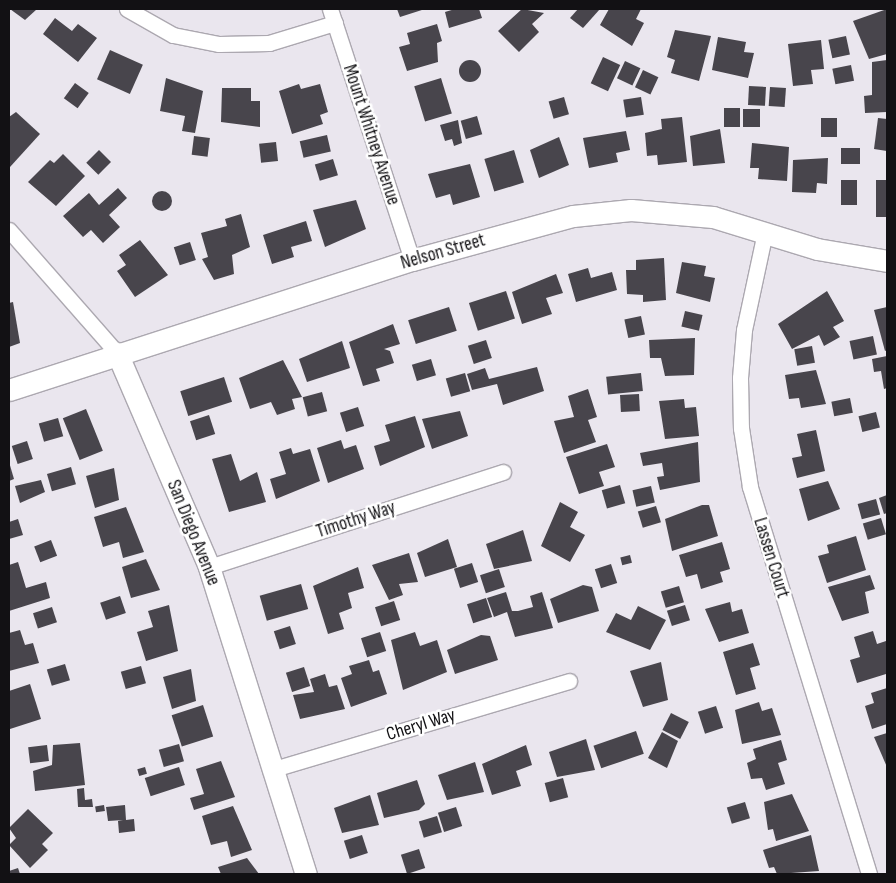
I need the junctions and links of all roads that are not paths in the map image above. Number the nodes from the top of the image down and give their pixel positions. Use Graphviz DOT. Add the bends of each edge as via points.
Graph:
graph roads {
  1 [pos="127,9"];
  2 [pos="333,16"];
  3 [pos="9,230"];
  4 [pos="765,232"];
  5 [pos="412,260"];
  6 [pos="887,261"];
  7 [pos="117,354"];
  8 [pos="9,390"];
  9 [pos="503,472"];
  10 [pos="209,567"];
  11 [pos="569,681"];
  12 [pos="274,769"];
  13 [pos="306,874"];
  14 [pos="869,874"];
  1 -- 2 [label="street" via="173,35 219,44 269,43"];
  2 -- 5 [label="street, Mount Whitney Avenue"];
  3 -- 7 [label="street, San Diego Avenue"];
  4 -- 5 [label="street, Nelson Street" via="713,217 631,210 573,216"];
  4 -- 6 [label="street, Nelson Street" via="826,251"];
  4 -- 14 [label="street, Lassen Court" via="744,330 740,378 741,428 761,528"];
  5 -- 7 [label="street, Nelson Street"];
  7 -- 8 [label="street, Nelson Street"];
  7 -- 10 [label="street, San Diego Avenue"];
  9 -- 10 [label="street, Timothy Way"];
  10 -- 12 [label="street, San Diego Avenue"];
  11 -- 12 [label="street, Cheryl Way"];
  12 -- 13 [label="street, San Diego Avenue"];
}
